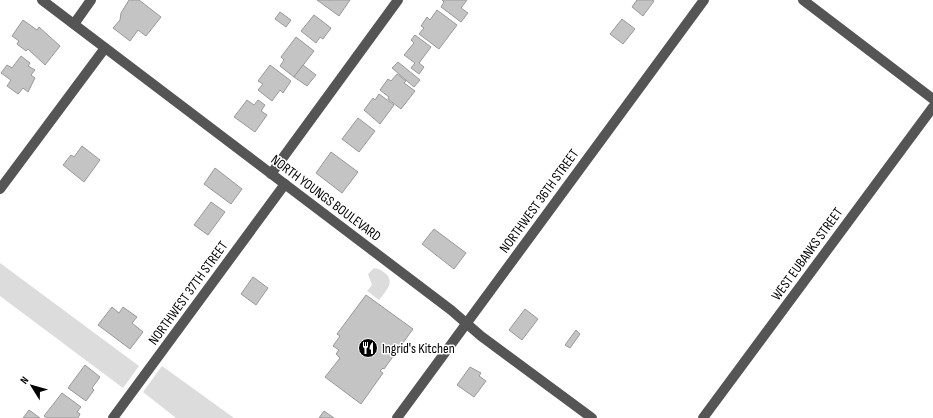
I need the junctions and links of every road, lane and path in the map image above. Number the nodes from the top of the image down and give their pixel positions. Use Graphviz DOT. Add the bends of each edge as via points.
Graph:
graph roads {
  1 [pos="42,0"];
  2 [pos="91,0"];
  3 [pos="398,0"];
  4 [pos="704,0"];
  5 [pos="803,0"];
  6 [pos="74,24"];
  7 [pos="105,48"];
  8 [pos="933,99"];
  9 [pos="933,107"];
  10 [pos="271,174"];
  11 [pos="285,184"];
  12 [pos="0,189"];
  13 [pos="466,323"];
  14 [pos="113,418"];
  15 [pos="397,418"];
  16 [pos="592,418"];
  17 [pos="703,418"];
  1 -- 6 [label="street, NORTH YOUNGS BOULEVARD"];
  2 -- 6 [label="street"];
  3 -- 10 [label="street"];
  4 -- 13 [label="street, NORTHWEST 36TH STREET"];
  5 -- 8 [label="street"];
  6 -- 7 [label="street, NORTH YOUNGS BOULEVARD"];
  7 -- 10 [label="street, NORTH YOUNGS BOULEVARD"];
  7 -- 12 [label="street"];
  9 -- 17 [label="street, WEST EUBANKS STREET"];
  10 -- 11 [label="street, NORTH YOUNGS BOULEVARD"];
  11 -- 13 [label="street, NORTH YOUNGS BOULEVARD"];
  11 -- 14 [label="street, NORTHWEST 37TH STREET"];
  13 -- 15 [label="street, NORTHWEST 36TH STREET"];
  13 -- 16 [label="street, NORTH YOUNGS BOULEVARD"];
}
